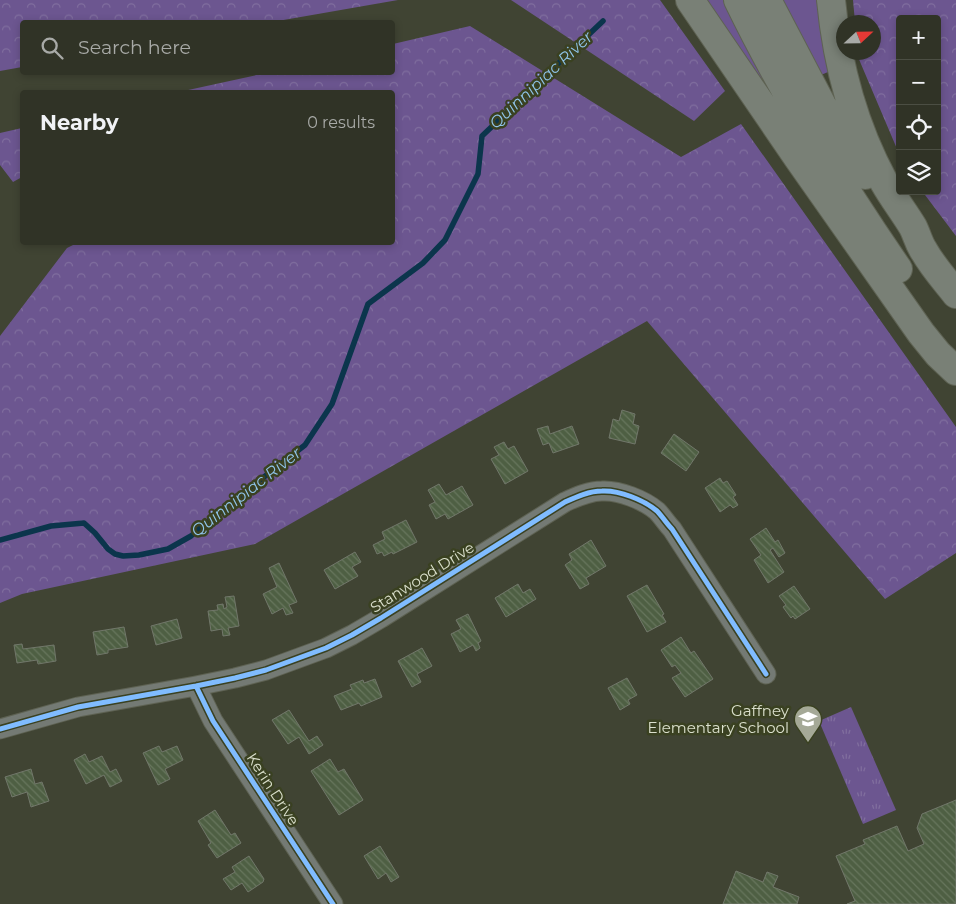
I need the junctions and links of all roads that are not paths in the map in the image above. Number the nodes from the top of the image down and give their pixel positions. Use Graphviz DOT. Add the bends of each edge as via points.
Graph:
graph roads {
  1 [pos="690,0"];
  2 [pos="738,0"];
  3 [pos="767,0"];
  4 [pos="831,0"];
  5 [pos="924,251"];
  6 [pos="956,294"];
  7 [pos="956,366"];
  8 [pos="956,371"];
  9 [pos="766,674"];
  10 [pos="196,686"];
  11 [pos="0,728"];
  12 [pos="333,904"];
  1 -- 8 [label="highway" via="921,333"];
  2 -- 7 [label="highway" via="802,121 939,329"];
  3 -- 5 [label="highway" via="857,163 899,226"];
  4 -- 5 [label="highway" via="841,67 855,117 876,166"];
  5 -- 6 [label="highway"];
  9 -- 10 [label="street, Stanwood Drive" via="657,512 638,500 602,491 583,494 565,502 381,618 326,648 266,670"];
  10 -- 11 [label="street, Stanwood Drive" via="78,707"];
  10 -- 12 [label="street, Kerin Drive" via="213,721"];
}
